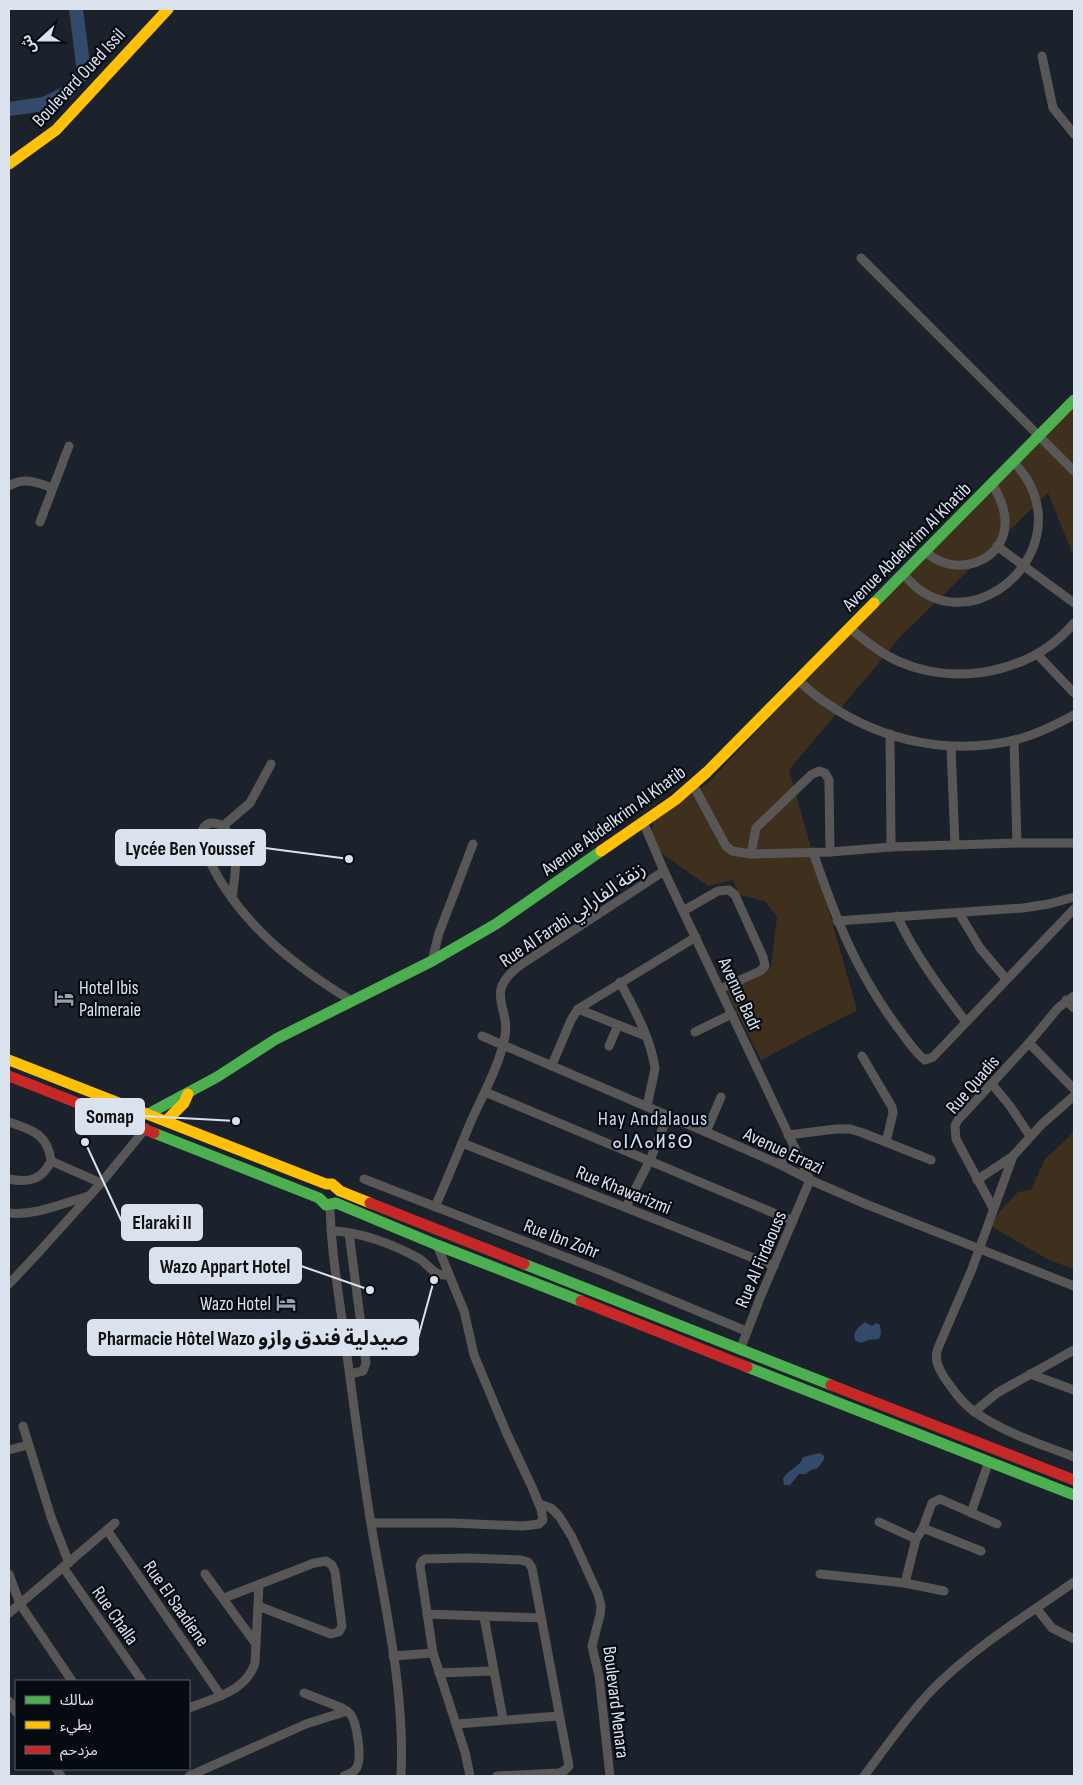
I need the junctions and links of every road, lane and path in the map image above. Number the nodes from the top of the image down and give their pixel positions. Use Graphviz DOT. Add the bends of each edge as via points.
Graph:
graph roads {
  1 [pos="168,9"];
  2 [pos="1042,56"];
  3 [pos="1074,134"];
  4 [pos="9,164"];
  5 [pos="861,258"];
  6 [pos="1074,400"];
  7 [pos="1039,436"];
  8 [pos="69,446"];
  9 [pos="1014,462"];
  10 [pos="1074,471"];
  11 [pos="992,483"];
  12 [pos="9,486"];
  13 [pos="52,488"];
  14 [pos="40,522"];
  15 [pos="997,546"];
  16 [pos="925,551"];
  17 [pos="1024,566"];
  18 [pos="903,573"];
  19 [pos="1074,603"];
  20 [pos="1074,623"];
  21 [pos="850,628"];
  22 [pos="1037,654"];
  23 [pos="798,680"];
  24 [pos="1074,693"];
  25 [pos="1074,715"];
  26 [pos="890,734"];
  27 [pos="1014,740"];
  28 [pos="950,747"];
  29 [pos="271,764"];
  30 [pos="693,785"];
  31 [pos="643,822"];
  32 [pos="223,826"];
  33 [pos="1017,843"];
  34 [pos="1074,843"];
  35 [pos="473,844"];
  36 [pos="955,845"];
  37 [pos="891,847"];
  38 [pos="813,852"];
  39 [pos="830,852"];
  40 [pos="751,854"];
  41 [pos="664,871"];
  42 [pos="1074,896"];
  43 [pos="232,898"];
  44 [pos="1074,909"];
  45 [pos="683,911"];
  46 [pos="959,912"];
  47 [pos="897,916"];
  48 [pos="837,921"];
  49 [pos="696,937"];
  50 [pos="432,962"];
  51 [pos="1006,979"];
  52 [pos="620,982"];
  53 [pos="720,990"];
  54 [pos="1070,998"];
  55 [pos="352,1001"];
  56 [pos="1074,1008"];
  57 [pos="578,1009"];
  58 [pos="732,1014"];
  59 [pos="966,1022"];
  60 [pos="618,1025"];
  61 [pos="695,1032"];
  62 [pos="482,1036"];
  63 [pos="646,1036"];
  64 [pos="1029,1043"];
  65 [pos="504,1044"];
  66 [pos="609,1046"];
  67 [pos="862,1056"];
  68 [pos="9,1060"];
  69 [pos="552,1064"];
  70 [pos="9,1076"];
  71 [pos="992,1084"];
  72 [pos="1074,1089"];
  73 [pos="485,1092"];
  74 [pos="188,1094"];
  75 [pos="1074,1096"];
  76 [pos="721,1097"];
  77 [pos="646,1106"];
  78 [pos="148,1114"];
  79 [pos="668,1116"];
  80 [pos="166,1121"];
  81 [pos="9,1122"];
  82 [pos="146,1128"];
  83 [pos="706,1132"];
  84 [pos="788,1135"];
  85 [pos="1030,1136"];
  86 [pos="886,1142"];
  87 [pos="462,1143"];
  88 [pos="795,1148"];
  89 [pos="1013,1156"];
  90 [pos="650,1160"];
  91 [pos="931,1160"];
  92 [pos="51,1161"];
  93 [pos="779,1164"];
  94 [pos="9,1179"];
  95 [pos="364,1179"];
  96 [pos="810,1180"];
  97 [pos="977,1180"];
  98 [pos="101,1183"];
  99 [pos="326,1184"];
  100 [pos="340,1191"];
  101 [pos="89,1196"];
  102 [pos="319,1198"];
  103 [pos="333,1204"];
  104 [pos="435,1206"];
  105 [pos="626,1207"];
  106 [pos="993,1208"];
  107 [pos="9,1213"];
  108 [pos="793,1221"];
  109 [pos="331,1231"];
  110 [pos="349,1233"];
  111 [pos="437,1246"];
  112 [pos="979,1249"];
  113 [pos="774,1266"];
  114 [pos="449,1274"];
  115 [pos="12,1276"];
  116 [pos="9,1284"];
  117 [pos="1074,1286"];
  118 [pos="746,1331"];
  119 [pos="740,1350"];
  120 [pos="1074,1350"];
  121 [pos="350,1374"];
  122 [pos="1030,1374"];
  123 [pos="1074,1390"];
  124 [pos="974,1412"];
  125 [pos="23,1426"];
  126 [pos="28,1445"];
  127 [pos="9,1450"];
  128 [pos="1074,1457"];
  129 [pos="989,1461"];
  130 [pos="1074,1480"];
  131 [pos="1074,1495"];
  132 [pos="539,1504"];
  133 [pos="971,1513"];
  134 [pos="879,1522"];
  135 [pos="371,1523"];
  136 [pos="115,1524"];
  137 [pos="997,1524"];
  138 [pos="923,1528"];
  139 [pos="107,1530"];
  140 [pos="916,1539"];
  141 [pos="981,1551"];
  142 [pos="66,1565"];
  143 [pos="9,1574"];
  144 [pos="206,1574"];
  145 [pos="820,1574"];
  146 [pos="1074,1582"];
  147 [pos="904,1583"];
  148 [pos="259,1585"];
  149 [pos="944,1591"];
  150 [pos="224,1598"];
  151 [pos="20,1604"];
  152 [pos="258,1606"];
  153 [pos="1037,1609"];
  154 [pos="9,1613"];
  155 [pos="427,1614"];
  156 [pos="484,1617"];
  157 [pos="541,1618"];
  158 [pos="1074,1639"];
  159 [pos="256,1644"];
  160 [pos="433,1653"];
  161 [pos="393,1656"];
  162 [pos="493,1671"];
  163 [pos="439,1673"];
  164 [pos="71,1680"];
  165 [pos="141,1680"];
  166 [pos="304,1693"];
  167 [pos="220,1696"];
  168 [pos="190,1708"];
  169 [pos="347,1710"];
  170 [pos="559,1716"];
  171 [pos="503,1720"];
  172 [pos="457,1724"];
  173 [pos="189,1776"];
  174 [pos="344,1776"];
  175 [pos="401,1776"];
  176 [pos="470,1776"];
  177 [pos="497,1776"];
  178 [pos="610,1776"];
  179 [pos="864,1776"];
  1 -- 4 [label="main road, Boulevard Oued Issil" via="56,130"];
  2 -- 3 [label="street" via="1053,108"];
  5 -- 7 [label="street"];
  6 -- 7 [label="main road, Avenue Abdelkrim Al Khatib"];
  7 -- 9 [label="main road, Avenue Abdelkrim Al Khatib"];
  7 -- 10 [label="street"];
  8 -- 13 [label="street"];
  9 -- 11 [label="main road, Avenue Abdelkrim Al Khatib"];
  9 -- 17 [label="street" via="1031,485 1038,511 1036,540"];
  11 -- 15 [label="street" via="1001,502 1005,524"];
  11 -- 16 [label="main road, Avenue Abdelkrim Al Khatib"];
  12 -- 13 [label="street" via="28,480"];
  13 -- 14 [label="street"];
  15 -- 16 [label="street" via="982,559 957,566 939,562"];
  15 -- 17 [label="street"];
  16 -- 18 [label="main road, Avenue Abdelkrim Al Khatib"];
  17 -- 18 [label="street" via="998,590 963,602 931,597"];
  17 -- 19 [label="street"];
  18 -- 21 [label="main road, Avenue Abdelkrim Al Khatib"];
  20 -- 22 [label="street"];
  21 -- 22 [label="street" via="874,648 900,662 942,672 994,670"];
  21 -- 23 [label="main road, Avenue Abdelkrim Al Khatib"];
  22 -- 24 [label="street"];
  23 -- 26 [label="street" via="835,709"];
  23 -- 30 [label="main road, Avenue Abdelkrim Al Khatib"];
  25 -- 27 [label="street"];
  26 -- 28 [label="street"];
  26 -- 37 [label="street"];
  27 -- 28 [label="street"];
  27 -- 33 [label="street"];
  28 -- 36 [label="street"];
  29 -- 32 [label="street" via="250,803"];
  30 -- 31 [label="main road, Avenue Abdelkrim Al Khatib"];
  30 -- 40 [label="street" via="726,846"];
  31 -- 41 [label="street, Avenue Badr"];
  31 -- 50 [label="main road, Avenue Abdelkrim Al Khatib" via="496,924"];
  32 -- 43 [label="street" via="232,840 237,861"];
  32 -- 43 [label="street" via="207,824 202,831 202,845 214,872"];
  33 -- 34 [label="street"];
  33 -- 36 [label="street"];
  35 -- 50 [label="street" via="439,933"];
  36 -- 37 [label="street"];
  37 -- 39 [label="street"];
  38 -- 39 [label="street"];
  38 -- 40 [label="street"];
  38 -- 48 [label="street"];
  39 -- 40 [label="street" via="829,780 825,773 819,771 756,828"];
  41 -- 45 [label="street, Avenue Badr"];
  41 -- 65 [label="street, Rue Al Farabi زنقة الفارابي" via="511,972 500,992 505,1022"];
  42 -- 46 [label="street" via="1036,907"];
  43 -- 55 [label="street" via="283,954"];
  44 -- 51 [label="street"];
  45 -- 49 [label="street, Avenue Badr"];
  45 -- 53 [label="street" via="718,891 729,890 735,895 748,922 765,966"];
  46 -- 47 [label="street"];
  46 -- 51 [label="street" via="980,948"];
  47 -- 48 [label="street"];
  47 -- 59 [label="street" via="936,984"];
  48 -- 59 [label="street" via="868,984 925,1060 933,1057"];
  49 -- 52 [label="street"];
  49 -- 53 [label="street, Avenue Badr"];
  50 -- 55 [label="main road, Avenue Abdelkrim Al Khatib"];
  51 -- 59 [label="street"];
  52 -- 57 [label="street"];
  52 -- 63 [label="street"];
  53 -- 58 [label="street, Avenue Badr"];
  54 -- 56 [label="street"];
  54 -- 64 [label="street, Rue Quadis"];
  55 -- 74 [label="main road, Avenue Abdelkrim Al Khatib" via="276,1039"];
  57 -- 60 [label="street"];
  57 -- 69 [label="street"];
  58 -- 61 [label="street"];
  58 -- 84 [label="street, Avenue Badr"];
  60 -- 63 [label="street"];
  60 -- 66 [label="street"];
  62 -- 65 [label="street, Avenue Errazi"];
  63 -- 77 [label="street" via="655,1069"];
  64 -- 71 [label="street, Rue Quadis"];
  64 -- 72 [label="street"];
  65 -- 69 [label="street, Avenue Errazi"];
  65 -- 73 [label="street"];
  67 -- 86 [label="street" via="892,1107"];
  68 -- 78 [label="main road"];
  69 -- 77 [label="street, Avenue Errazi"];
  70 -- 82 [label="main road"];
  71 -- 85 [label="street"];
  71 -- 97 [label="street, Rue Quadis" via="955,1126 956,1138"];
  73 -- 87 [label="street"];
  73 -- 90 [label="street"];
  74 -- 78 [label="main road, Avenue Abdelkrim Al Khatib"];
  74 -- 80 [label="main road, Avenue Abdelkrim Al Khatib" via="184,1103"];
  75 -- 85 [label="street"];
  76 -- 83 [label="street"];
  77 -- 79 [label="street, Avenue Errazi"];
  78 -- 80 [label="main road"];
  79 -- 83 [label="street, Avenue Errazi"];
  79 -- 90 [label="street"];
  80 -- 99 [label="main road"];
  81 -- 92 [label="street" via="40,1136 47,1145"];
  82 -- 98 [label="street"];
  82 -- 102 [label="main road"];
  83 -- 93 [label="street, Avenue Errazi"];
  84 -- 86 [label="street" via="850,1129"];
  84 -- 88 [label="street, Avenue Badr"];
  85 -- 89 [label="street"];
  86 -- 91 [label="street"];
  87 -- 104 [label="street"];
  87 -- 105 [label="street, Rue Khawarizmi"];
  88 -- 93 [label="street"];
  88 -- 96 [label="street, Avenue Badr"];
  89 -- 97 [label="street"];
  89 -- 106 [label="street"];
  90 -- 105 [label="street"];
  90 -- 108 [label="street"];
  92 -- 94 [label="street" via="39,1176 25,1181"];
  92 -- 98 [label="street"];
  93 -- 96 [label="street, Avenue Errazi"];
  95 -- 104 [label="street, Rue Ibn Zohr"];
  96 -- 108 [label="street, Rue Al Firdaouss"];
  96 -- 112 [label="street, Avenue Errazi"];
  97 -- 106 [label="street, Rue Quadis"];
  98 -- 101 [label="street"];
  99 -- 100 [label="main road" via="336,1186"];
  99 -- 102 [label="main road" via="319,1191"];
  100 -- 103 [label="main road" via="340,1198"];
  100 -- 119 [label="main road"];
  101 -- 107 [label="street" via="36,1211"];
  101 -- 115 [label="street"];
  102 -- 103 [label="main road" via="323,1204"];
  103 -- 109 [label="street"];
  103 -- 111 [label="main road"];
  104 -- 118 [label="street, Rue Ibn Zohr"];
  105 -- 113 [label="street, Rue Khawarizmi"];
  106 -- 112 [label="street"];
  108 -- 113 [label="street, Rue Al Firdaouss"];
  109 -- 110 [label="street"];
  109 -- 121 [label="street"];
  110 -- 114 [label="street" via="399,1249 438,1274"];
  110 -- 121 [label="street" via="366,1363 362,1371"];
  111 -- 114 [label="street"];
  111 -- 129 [label="main road"];
  112 -- 117 [label="street, Avenue Errazi"];
  112 -- 124 [label="street" via="936,1356 940,1371 952,1389"];
  113 -- 118 [label="street, Rue Al Firdaouss"];
  114 -- 132 [label="street" via="464,1311 474,1355"];
  115 -- 116 [label="street"];
  118 -- 119 [label="street, Rue Al Firdaouss"];
  119 -- 130 [label="main road"];
  120 -- 122 [label="street"];
  121 -- 135 [label="street"];
  122 -- 123 [label="street"];
  122 -- 124 [label="street" via="997,1393"];
  124 -- 128 [label="street" via="1010,1432"];
  125 -- 126 [label="street, Rue Challa"];
  126 -- 127 [label="street"];
  126 -- 142 [label="street, Rue Challa"];
  129 -- 131 [label="main road"];
  129 -- 133 [label="street"];
  132 -- 135 [label="street" via="543,1520 534,1526"];
  132 -- 178 [label="street, Boulevard Menara" via="551,1508 559,1516 598,1594 601,1606 592,1652 599,1676"];
  133 -- 137 [label="street"];
  133 -- 138 [label="street" via="940,1499 935,1500"];
  134 -- 140 [label="street"];
  135 -- 161 [label="street"];
  136 -- 139 [label="street"];
  138 -- 140 [label="street"];
  138 -- 141 [label="street"];
  139 -- 142 [label="street"];
  139 -- 167 [label="street, Rue El Saadiene"];
  140 -- 147 [label="street"];
  142 -- 151 [label="street"];
  142 -- 165 [label="street, Rue Challa"];
  143 -- 151 [label="street"];
  144 -- 150 [label="street"];
  145 -- 147 [label="street"];
  146 -- 153 [label="street"];
  147 -- 149 [label="street"];
  148 -- 150 [label="street"];
  148 -- 152 [label="street"];
  148 -- 152 [label="street" via="323,1560 329,1562 335,1572 342,1626 339,1632 331,1634"];
  150 -- 159 [label="street"];
  151 -- 154 [label="street"];
  151 -- 164 [label="street"];
  152 -- 159 [label="street"];
  153 -- 158 [label="street" via="1052,1628"];
  153 -- 179 [label="street" via="980,1647 934,1689"];
  155 -- 156 [label="street"];
  155 -- 157 [label="street" via="422,1561 428,1558 468,1558 528,1562 534,1575"];
  155 -- 160 [label="street"];
  156 -- 157 [label="street"];
  156 -- 162 [label="street"];
  157 -- 170 [label="street"];
  159 -- 167 [label="street" via="252,1672 240,1686"];
  160 -- 161 [label="street"];
  160 -- 163 [label="street"];
  161 -- 175 [label="street" via="401,1721"];
  162 -- 163 [label="street"];
  162 -- 171 [label="street"];
  163 -- 172 [label="street"];
  166 -- 169 [label="street"];
  167 -- 168 [label="street"];
  169 -- 173 [label="street" via="306,1724"];
  169 -- 174 [label="street" via="354,1722 359,1760 354,1771"];
  170 -- 171 [label="street"];
  170 -- 177 [label="street" via="569,1766 566,1769"];
  171 -- 172 [label="street"];
  172 -- 176 [label="street"];
}
